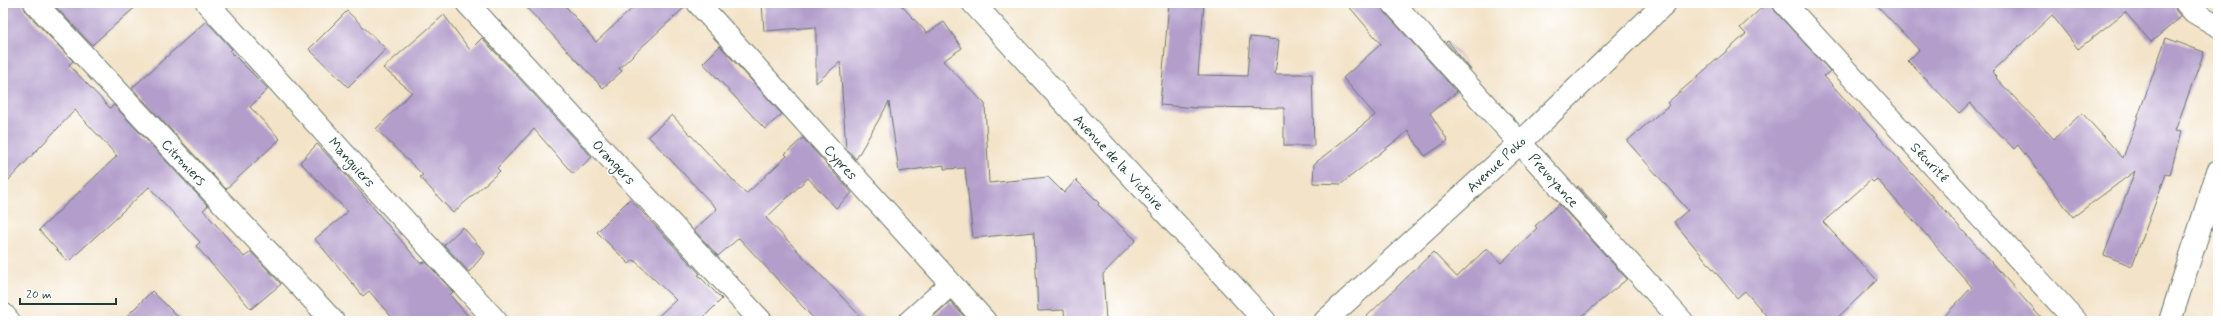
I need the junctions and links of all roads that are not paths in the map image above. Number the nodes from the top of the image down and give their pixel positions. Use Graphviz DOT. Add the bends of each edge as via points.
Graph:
graph roads {
  1 [pos="35,3"];
  2 [pos="207,3"];
  3 [pos="466,3"];
  4 [pos="698,3"];
  5 [pos="973,3"];
  6 [pos="1393,3"];
  7 [pos="1665,3"];
  8 [pos="1784,3"];
  9 [pos="2186,3"];
  10 [pos="2218,26"];
  11 [pos="1520,143"];
  12 [pos="2218,171"];
  13 [pos="951,284"];
  14 [pos="3,314"];
  15 [pos="10,321"];
  16 [pos="332,321"];
  17 [pos="496,321"];
  18 [pos="761,321"];
  19 [pos="910,321"];
  20 [pos="985,321"];
  21 [pos="1265,321"];
  22 [pos="1325,321"];
  23 [pos="1682,321"];
  24 [pos="2076,321"];
  25 [pos="2170,321"];
  1 -- 16 [label="street, Citroniers"];
  2 -- 17 [label="street, Manguiers"];
  3 -- 18 [label="street, Orangers"];
  4 -- 13 [label="street, Cypres"];
  5 -- 21 [label="street, Avenue de la Victoire"];
  6 -- 11 [label="street, Prevoyance"];
  7 -- 11 [label="street, Avenue Poko"];
  8 -- 24 [label="street, Sécurité"];
  9 -- 10 [label="street" via="2194,12"];
  11 -- 22 [label="street, Avenue Poko"];
  11 -- 23 [label="street, Prevoyance"];
  12 -- 25 [label="street"];
  13 -- 19 [label="street"];
  13 -- 20 [label="street, Cypres"];
  14 -- 15 [label="street"];
}
